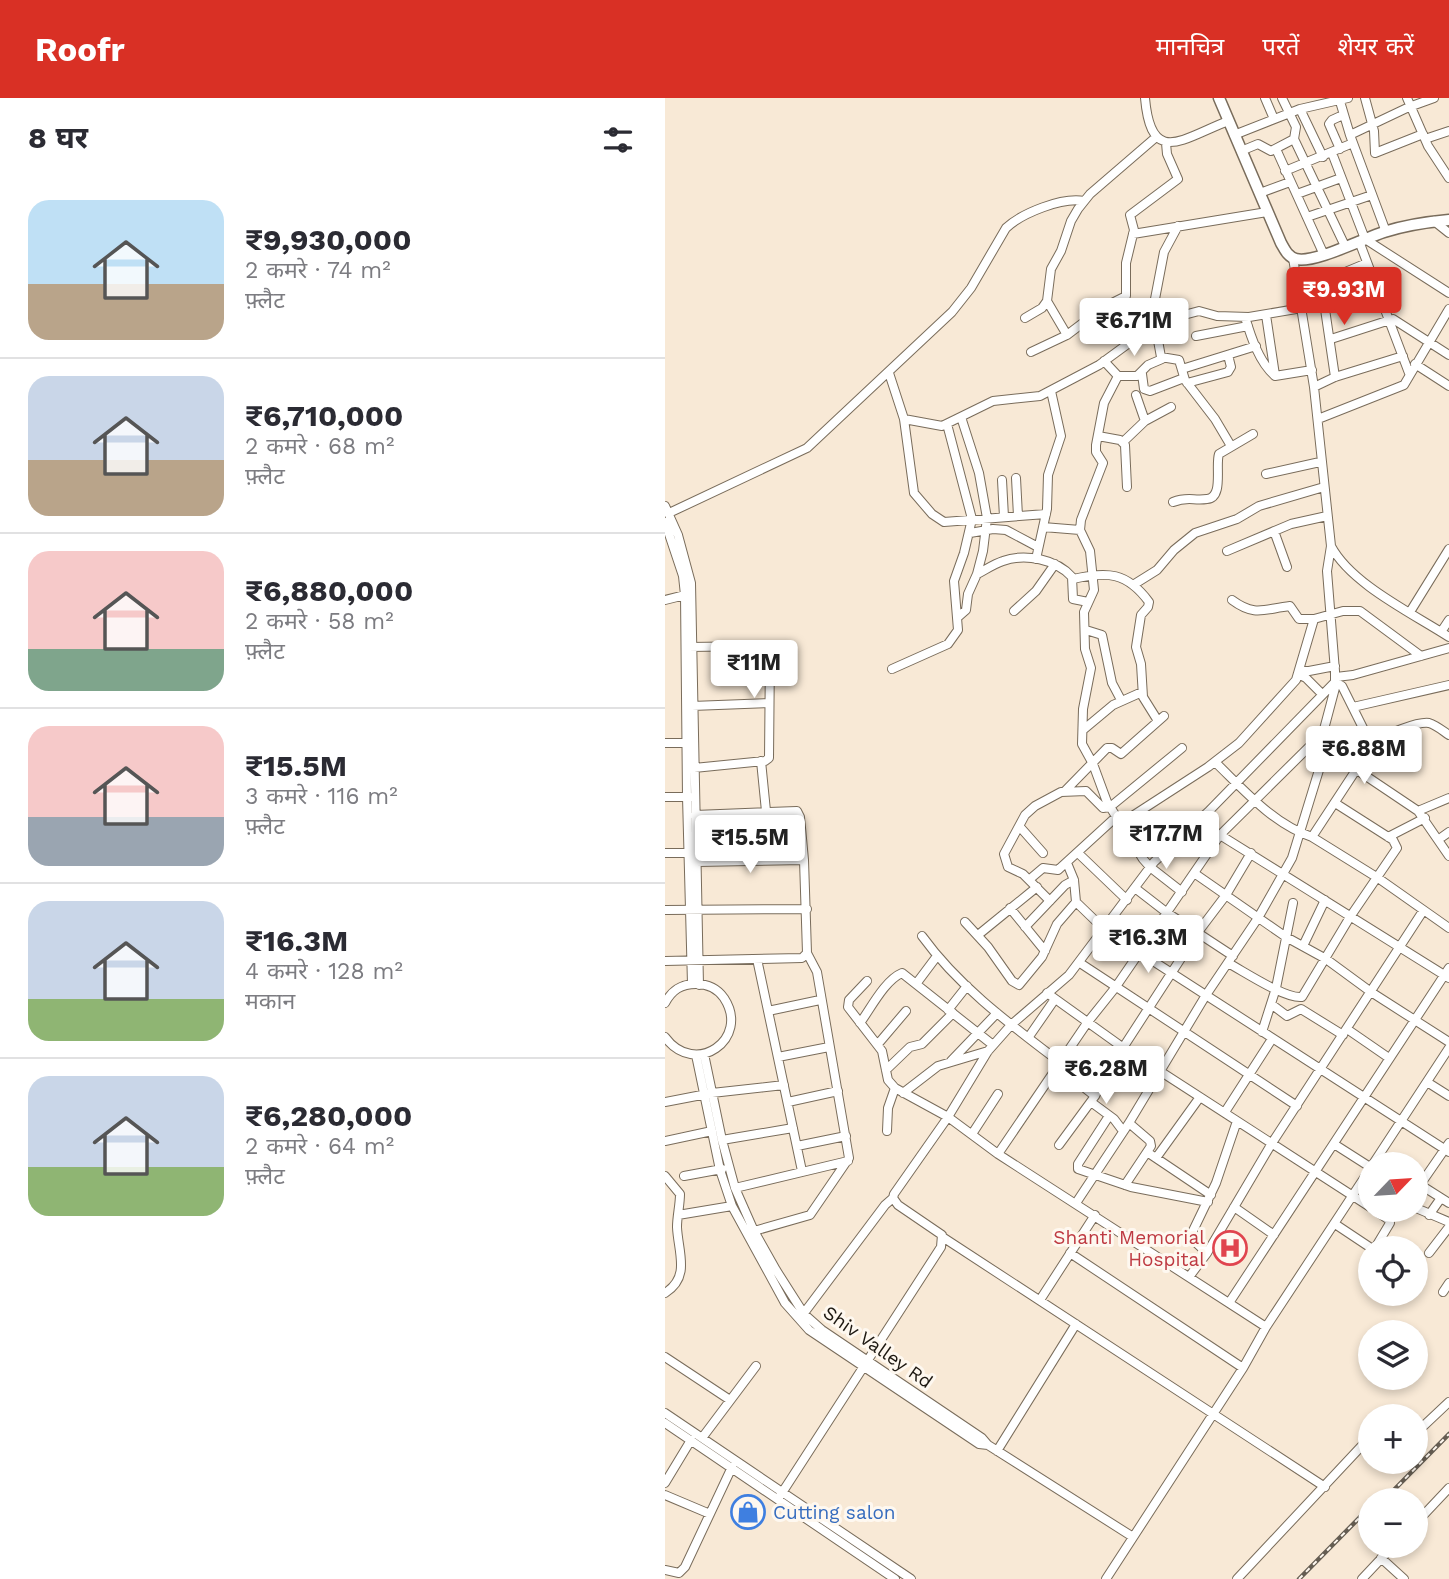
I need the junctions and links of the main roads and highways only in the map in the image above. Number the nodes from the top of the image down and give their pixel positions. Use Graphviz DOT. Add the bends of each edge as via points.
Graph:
graph roads {
  1 [pos="1219,98"];
  2 [pos="1449,220"];
  1 -- 2 [label="main road" via="1286,253 1293,258 1304,260 1386,232"];
}
